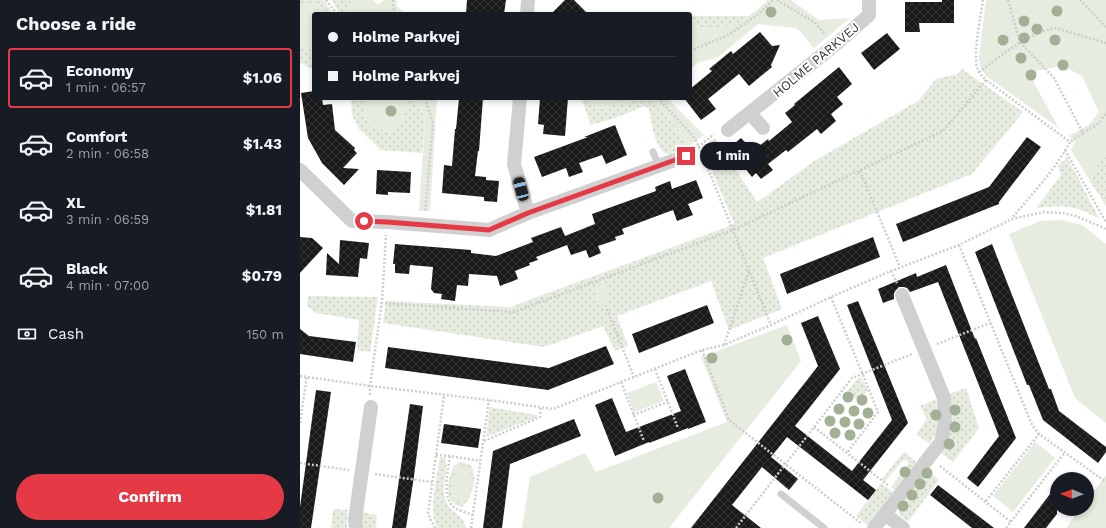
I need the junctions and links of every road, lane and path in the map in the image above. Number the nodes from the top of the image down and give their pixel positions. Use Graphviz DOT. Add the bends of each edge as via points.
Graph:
graph roads {
  1 [pos="326,0"];
  2 [pos="393,0"];
  3 [pos="528,0"];
  4 [pos="773,0"];
  5 [pos="777,0"];
  6 [pos="869,0"];
  7 [pos="983,0"];
  8 [pos="1008,0"];
  9 [pos="1080,0"];
  10 [pos="335,12"];
  11 [pos="395,12"];
  12 [pos="527,12"];
  13 [pos="1106,27"];
  14 [pos="1020,42"];
  15 [pos="1106,43"];
  16 [pos="835,45"];
  17 [pos="692,50"];
  18 [pos="979,72"];
  19 [pos="986,80"];
  20 [pos="426,100"];
  21 [pos="520,100"];
  22 [pos="660,100"];
  23 [pos="750,113"];
  24 [pos="1106,113"];
  25 [pos="762,128"];
  26 [pos="728,130"];
  27 [pos="1083,133"];
  28 [pos="1070,142"];
  29 [pos="698,146"];
  30 [pos="1065,150"];
  31 [pos="653,152"];
  32 [pos="686,156"];
  33 [pos="659,166"];
  34 [pos="300,170"];
  35 [pos="860,171"];
  36 [pos="528,213"];
  37 [pos="1012,219"];
  38 [pos="387,222"];
  39 [pos="1106,222"];
  40 [pos="424,226"];
  41 [pos="1106,229"];
  42 [pos="733,230"];
  43 [pos="960,245"];
  44 [pos="900,268"];
  45 [pos="749,270"];
  46 [pos="902,295"];
  47 [pos="831,297"];
  48 [pos="381,303"];
  49 [pos="607,309"];
  50 [pos="990,323"];
  51 [pos="771,325"];
  52 [pos="724,344"];
  53 [pos="924,349"];
  54 [pos="702,350"];
  55 [pos="655,369"];
  56 [pos="862,374"];
  57 [pos="300,376"];
  58 [pos="306,376"];
  59 [pos="634,377"];
  60 [pos="621,382"];
  61 [pos="370,386"];
  62 [pos="444,395"];
  63 [pos="489,400"];
  64 [pos="668,402"];
  65 [pos="371,407"];
  66 [pos="541,407"];
  67 [pos="633,414"];
  68 [pos="300,423"];
  69 [pos="814,427"];
  70 [pos="678,428"];
  71 [pos="1039,434"];
  72 [pos="483,441"];
  73 [pos="644,441"];
  74 [pos="1065,452"];
  75 [pos="847,453"];
  76 [pos="436,455"];
  77 [pos="450,456"];
  78 [pos="929,457"];
  79 [pos="480,461"];
  80 [pos="786,464"];
  81 [pos="1106,482"];
  82 [pos="781,494"];
  83 [pos="900,495"];
  84 [pos="986,501"];
  85 [pos="885,514"];
  86 [pos="473,515"];
  87 [pos="1011,522"];
  88 [pos="356,528"];
  89 [pos="435,528"];
  90 [pos="471,528"];
  91 [pos="736,528"];
  92 [pos="824,528"];
  93 [pos="867,528"];
  94 [pos="874,528"];
  95 [pos="903,528"];
  96 [pos="1006,528"];
  1 -- 10 [label="path"];
  2 -- 11 [label="path"];
  3 -- 12 [label="street"];
  4 -- 17 [label="path" via="760,13 728,35"];
  5 -- 16 [label="path" via="814,22"];
  6 -- 16 [label="street, HOLME PARKVEJ" via="869,15"];
  7 -- 18 [label="path" via="976,54"];
  8 -- 14 [label="path"];
  9 -- 13 [label="path"];
  14 -- 15 [label="path" via="1047,29 1055,28"];
  14 -- 18 [label="path"];
  14 -- 27 [label="path" via="1054,78"];
  16 -- 23 [label="street, HOLME PARKVEJ"];
  18 -- 19 [label="path"];
  19 -- 28 [label="path"];
  19 -- 35 [label="path" via="943,131"];
  20 -- 40 [label="path" via="432,123"];
  21 -- 36 [label="street" via="514,164"];
  22 -- 29 [label="path" via="692,135"];
  23 -- 25 [label="street"];
  23 -- 26 [label="street, HOLME PARKVEJ"];
  24 -- 27 [label="path" via="1100,123"];
  26 -- 29 [label="path" via="725,126"];
  27 -- 28 [label="path"];
  28 -- 30 [label="path"];
  29 -- 32 [label="path" via="684,152"];
  29 -- 42 [label="path"];
  30 -- 37 [label="path"];
  30 -- 39 [label="path"];
  31 -- 33 [label="lane"];
  32 -- 33 [label="street"];
  33 -- 36 [label="street"];
  34 -- 38 [label="street" via="352,221"];
  35 -- 42 [label="path"];
  35 -- 44 [label="path"];
  36 -- 40 [label="street" via="489,230"];
  37 -- 41 [label="path" via="1044,212 1063,213"];
  37 -- 43 [label="path"];
  38 -- 40 [label="street"];
  38 -- 48 [label="path"];
  42 -- 45 [label="path"];
  42 -- 48 [label="path" via="514,312"];
  43 -- 44 [label="path"];
  43 -- 50 [label="path"];
  44 -- 47 [label="path"];
  45 -- 51 [label="path"];
  45 -- 52 [label="path"];
  46 -- 53 [label="street"];
  47 -- 51 [label="path"];
  47 -- 56 [label="path"];
  48 -- 61 [label="path"];
  49 -- 59 [label="path"];
  50 -- 53 [label="path"];
  50 -- 71 [label="path" via="1032,425"];
  51 -- 52 [label="path"];
  52 -- 54 [label="path"];
  53 -- 56 [label="path"];
  53 -- 78 [label="street" via="944,398 945,422 941,442"];
  54 -- 55 [label="path"];
  54 -- 80 [label="path" via="729,420"];
  55 -- 59 [label="path"];
  55 -- 64 [label="path"];
  56 -- 69 [label="path" via="852,378"];
  56 -- 75 [label="path" via="878,412"];
  57 -- 58 [label="path"];
  58 -- 61 [label="path"];
  58 -- 68 [label="path"];
  59 -- 60 [label="path"];
  60 -- 66 [label="path" via="553,409"];
  60 -- 67 [label="path"];
  61 -- 62 [label="path"];
  61 -- 65 [label="path"];
  62 -- 63 [label="path"];
  62 -- 76 [label="path"];
  63 -- 66 [label="path"];
  63 -- 72 [label="path"];
  64 -- 67 [label="path"];
  64 -- 70 [label="path"];
  65 -- 88 [label="street"];
  66 -- 72 [label="path" via="540,416"];
  67 -- 73 [label="path"];
  69 -- 75 [label="path"];
  69 -- 80 [label="path"];
  71 -- 74 [label="path"];
  71 -- 84 [label="path"];
  72 -- 79 [label="path"];
  74 -- 81 [label="path"];
  74 -- 87 [label="path"];
  75 -- 83 [label="path"];
  76 -- 77 [label="path"];
  76 -- 89 [label="path" via="428,514"];
  77 -- 79 [label="path"];
  77 -- 86 [label="path" via="446,490 449,500 455,508"];
  78 -- 83 [label="street"];
  78 -- 84 [label="path"];
  79 -- 86 [label="path"];
  80 -- 91 [label="path"];
  80 -- 93 [label="path"];
  82 -- 92 [label="lane"];
  83 -- 85 [label="street"];
  84 -- 87 [label="path"];
  85 -- 94 [label="street"];
  85 -- 95 [label="street"];
  86 -- 90 [label="path"];
  87 -- 96 [label="path"];
}
